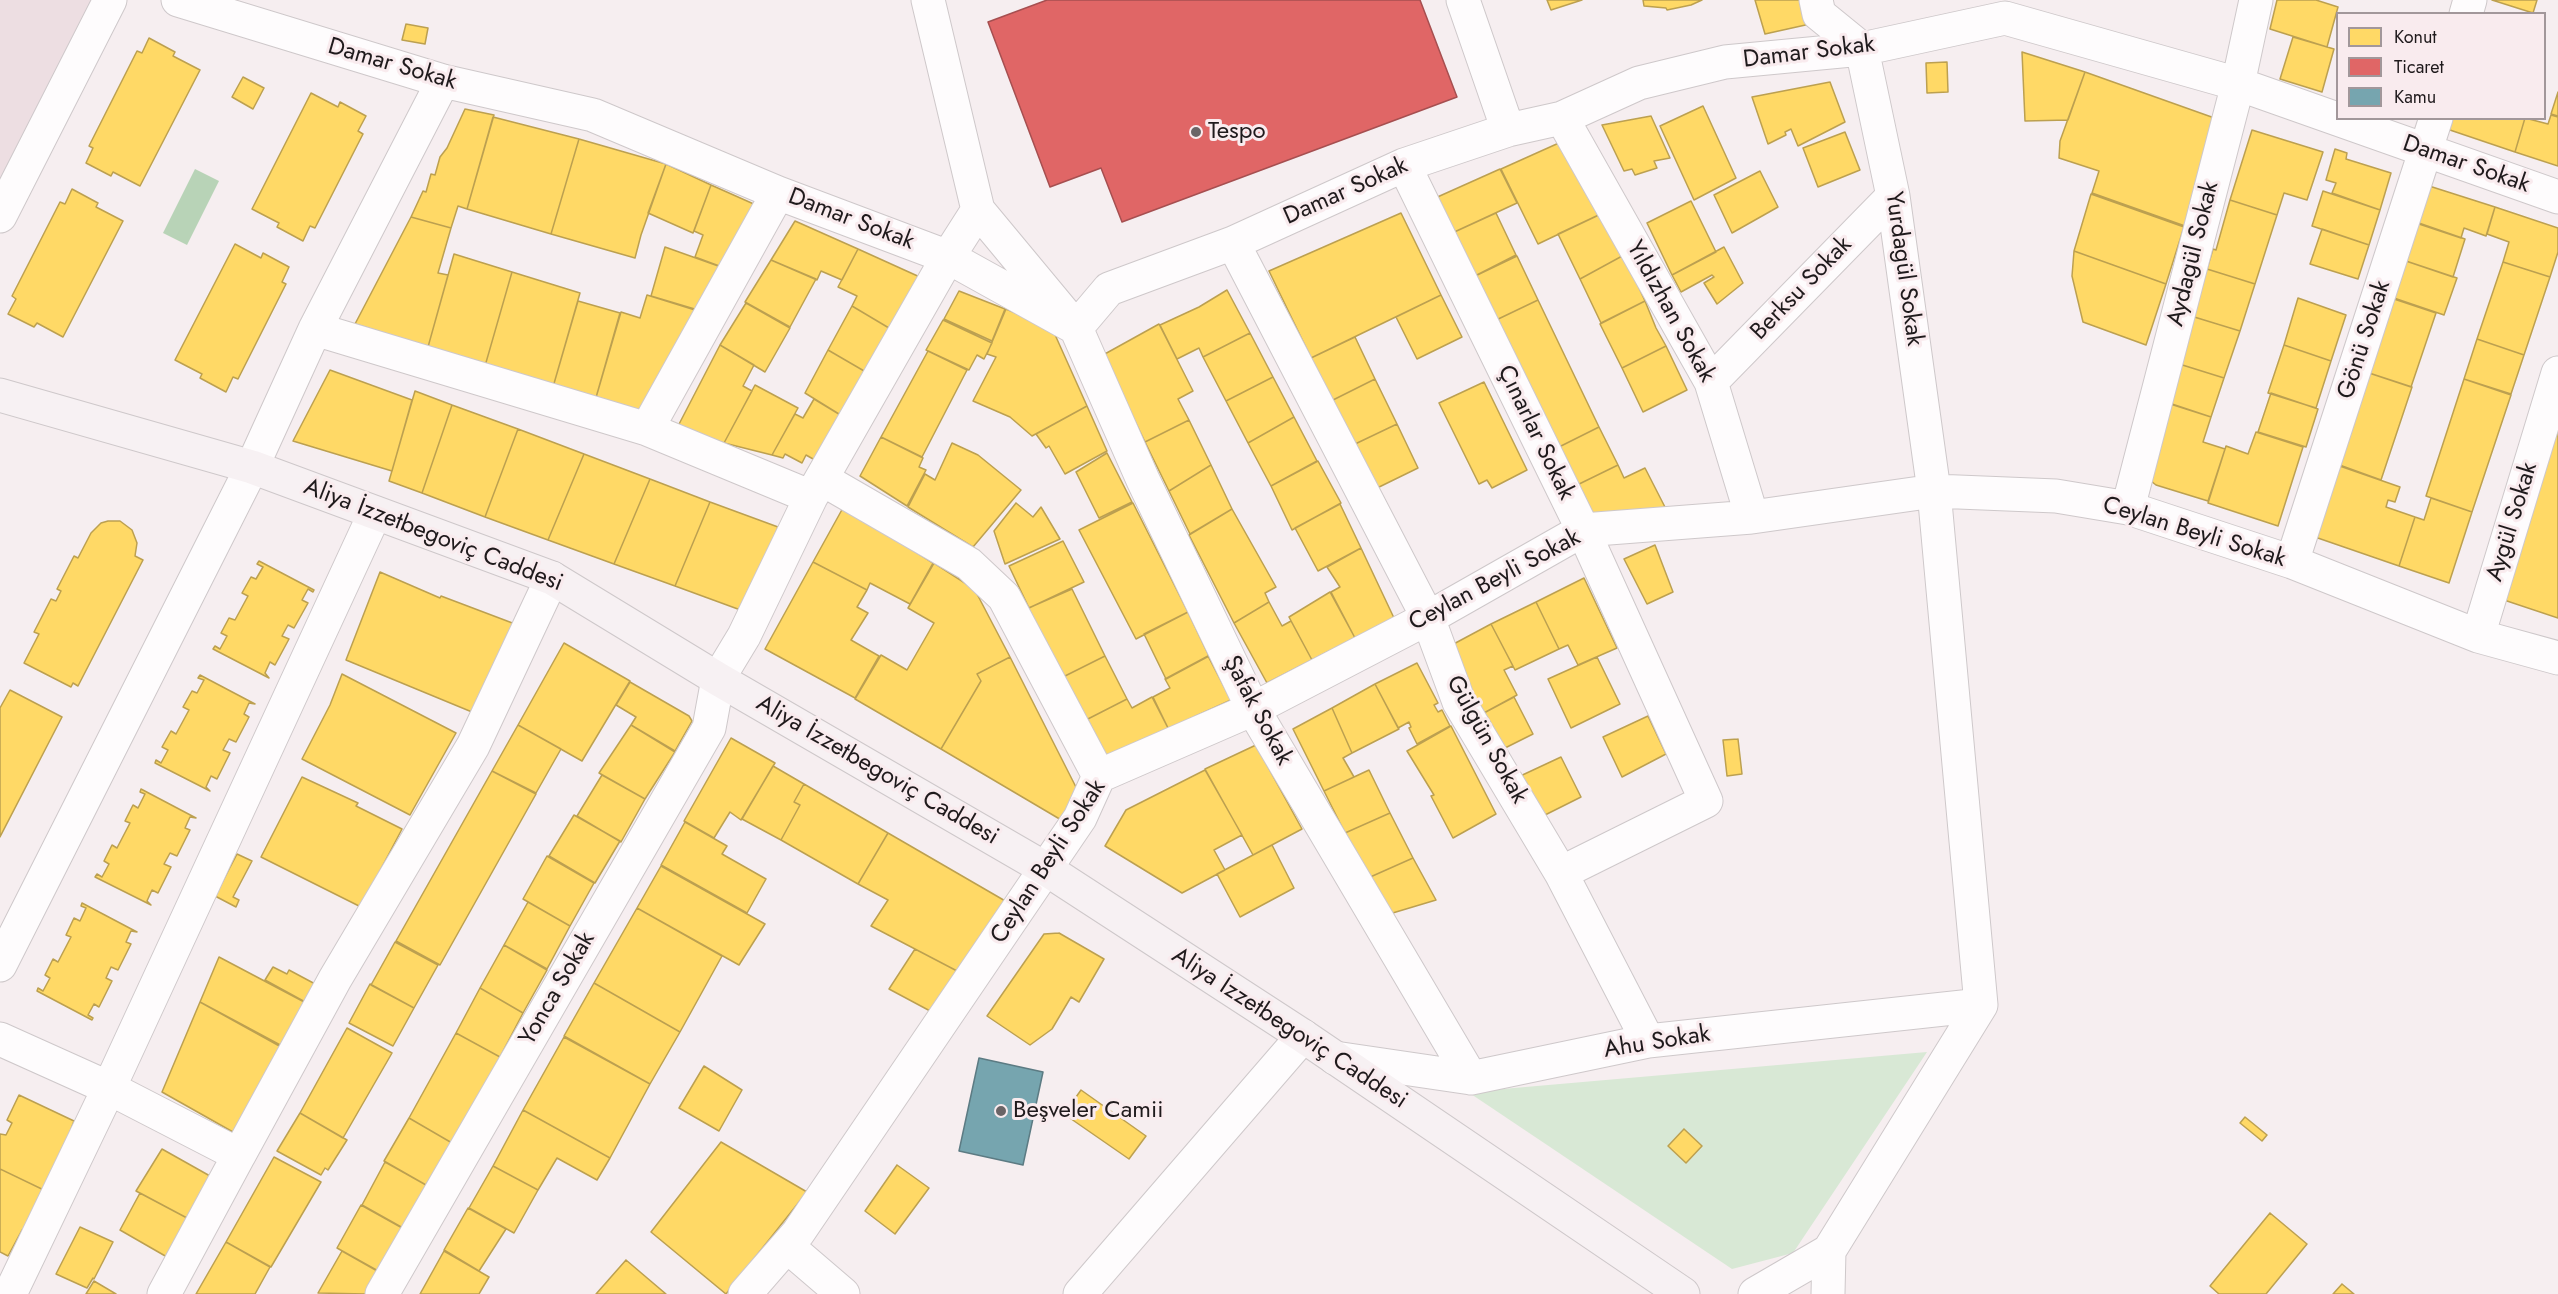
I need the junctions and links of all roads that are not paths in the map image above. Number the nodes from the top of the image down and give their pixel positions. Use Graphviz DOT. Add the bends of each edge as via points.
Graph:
graph roads {
  1 [pos="110,0"];
  2 [pos="178,0"];
  3 [pos="928,0"];
  4 [pos="1463,0"];
  5 [pos="1816,0"];
  6 [pos="2256,0"];
  7 [pos="1863,49"];
  8 [pos="443,81"];
  9 [pos="2238,84"];
  10 [pos="1562,118"];
  11 [pos="2336,119"];
  12 [pos="2338,120"];
  13 [pos="2435,120"];
  14 [pos="1508,130"];
  15 [pos="2427,152"];
  16 [pos="1404,165"];
  17 [pos="778,192"];
  18 [pos="1893,196"];
  19 [pos="2558,197"];
  20 [pos="978,210"];
  21 [pos="0,216"];
  22 [pos="1233,243"];
  23 [pos="948,256"];
  24 [pos="1076,328"];
  25 [pos="315,329"];
  26 [pos="2558,373"];
  27 [pos="1710,382"];
  28 [pos="0,395"];
  29 [pos="647,429"];
  30 [pos="252,467"];
  31 [pos="816,488"];
  32 [pos="1934,491"];
  33 [pos="2128,508"];
  34 [pos="375,513"];
  35 [pos="1752,517"];
  36 [pos="1583,530"];
  37 [pos="2292,562"];
  38 [pos="552,578"];
  39 [pos="1428,618"];
  40 [pos="2478,636"];
  41 [pos="2558,658"];
  42 [pos="718,679"];
  43 [pos="1253,709"];
  44 [pos="1099,776"];
  45 [pos="1046,869"];
  46 [pos="1561,873"];
  47 [pos="0,965"];
  48 [pos="1981,1005"];
  49 [pos="1303,1036"];
  50 [pos="0,1039"];
  51 [pos="1648,1041"];
  52 [pos="1335,1058"];
  53 [pos="1471,1078"];
  54 [pos="108,1088"];
  55 [pos="239,1155"];
  56 [pos="787,1246"];
  57 [pos="1829,1251"];
  58 [pos="10,1294"];
  59 [pos="164,1294"];
  60 [pos="382,1294"];
  61 [pos="745,1294"];
  62 [pos="843,1294"];
  63 [pos="1080,1294"];
  64 [pos="1683,1294"];
  65 [pos="1755,1294"];
  66 [pos="1828,1294"];
  1 -- 21 [label="street"];
  2 -- 8 [label="street, Damar Sokak"];
  3 -- 20 [label="street"];
  4 -- 14 [label="street"];
  5 -- 7 [label="street" via="1819,14"];
  6 -- 9 [label="street, Aydagül Sokak"];
  7 -- 9 [label="street, Damar Sokak" via="2005,18"];
  7 -- 10 [label="street, Damar Sokak" via="1725,62 1639,82"];
  7 -- 18 [label="street, Yurdagül Sokak"];
  8 -- 17 [label="street, Damar Sokak" via="593,115"];
  8 -- 25 [label="street"];
  9 -- 11 [label="street, Damar Sokak"];
  9 -- 33 [label="street, Aydagül Sokak"];
  10 -- 14 [label="street, Damar Sokak"];
  10 -- 27 [label="street, Yıldızhan Sokak"];
  12 -- 15 [label="street, Damar Sokak"];
  13 -- 15 [label="street, Gönü Sokak"];
  14 -- 16 [label="street, Damar Sokak"];
  15 -- 19 [label="street, Damar Sokak"];
  15 -- 37 [label="street, Gönü Sokak"];
  16 -- 22 [label="street, Damar Sokak"];
  16 -- 36 [label="street, Çınarlar Sokak"];
  17 -- 23 [label="street, Damar Sokak"];
  17 -- 29 [label="street"];
  18 -- 27 [label="street, Berksu Sokak"];
  18 -- 32 [label="street, Yurdagül Sokak"];
  20 -- 23 [label="street"];
  20 -- 24 [label="street, Şafak Sokak"];
  22 -- 24 [label="street, Damar Sokak" via="1110,289"];
  22 -- 39 [label="street, Gülgün Sokak"];
  23 -- 24 [label="street, Damar Sokak"];
  23 -- 31 [label="street"];
  24 -- 43 [label="street, Şafak Sokak" via="1143,480"];
  25 -- 29 [label="street"];
  25 -- 30 [label="street"];
  26 -- 40 [label="street, Aygül Sokak"];
  27 -- 35 [label="street, Yıldızhan Sokak"];
  28 -- 30 [label="street, Aliya İzzetbegoviç Caddesi"];
  29 -- 31 [label="street"];
  30 -- 34 [label="street, Aliya İzzetbegoviç Caddesi"];
  30 -- 47 [label="street"];
  31 -- 42 [label="street" via="744,636"];
  31 -- 44 [label="street" via="969,564 1004,597"];
  32 -- 33 [label="street, Ceylan Beyli Sokak" via="2056,496"];
  32 -- 35 [label="street, Ceylan Beyli Sokak"];
  32 -- 48 [label="street, Yurdagül Sokak"];
  33 -- 37 [label="street, Ceylan Beyli Sokak"];
  34 -- 38 [label="street, Aliya İzzetbegoviç Caddesi"];
  34 -- 54 [label="street"];
  35 -- 36 [label="street, Ceylan Beyli Sokak"];
  36 -- 39 [label="street, Ceylan Beyli Sokak"];
  36 -- 46 [label="street, Çınarlar Sokak" via="1706,801"];
  37 -- 40 [label="street, Ceylan Beyli Sokak"];
  38 -- 42 [label="street, Aliya İzzetbegoviç Caddesi"];
  38 -- 55 [label="street" via="473,746 334,979"];
  39 -- 43 [label="street, Ceylan Beyli Sokak"];
  39 -- 46 [label="street, Gülgün Sokak" via="1459,702"];
  40 -- 41 [label="street, Ceylan Beyli Sokak"];
  42 -- 45 [label="street, Aliya İzzetbegoviç Caddesi"];
  42 -- 60 [label="street, Yonca Sokak" via="709,728"];
  43 -- 44 [label="street, Ceylan Beyli Sokak"];
  43 -- 53 [label="street, Şafak Sokak"];
  44 -- 45 [label="street, Ceylan Beyli Sokak" via="1080,818"];
  45 -- 49 [label="street, Aliya İzzetbegoviç Caddesi"];
  45 -- 56 [label="street, Ceylan Beyli Sokak"];
  46 -- 51 [label="street, Gülgün Sokak"];
  48 -- 51 [label="street, Ahu Sokak"];
  48 -- 57 [label="street"];
  49 -- 52 [label="street, Aliya İzzetbegoviç Caddesi"];
  49 -- 63 [label="street"];
  50 -- 54 [label="street"];
  51 -- 53 [label="street, Ahu Sokak"];
  52 -- 53 [label="street, Ahu Sokak"];
  52 -- 64 [label="street, Aliya İzzetbegoviç Caddesi"];
  54 -- 55 [label="street"];
  54 -- 58 [label="street"];
  55 -- 59 [label="street"];
  56 -- 61 [label="street, Ceylan Beyli Sokak"];
  56 -- 62 [label="street"];
  57 -- 65 [label="street"];
  57 -- 66 [label="street"];
}
